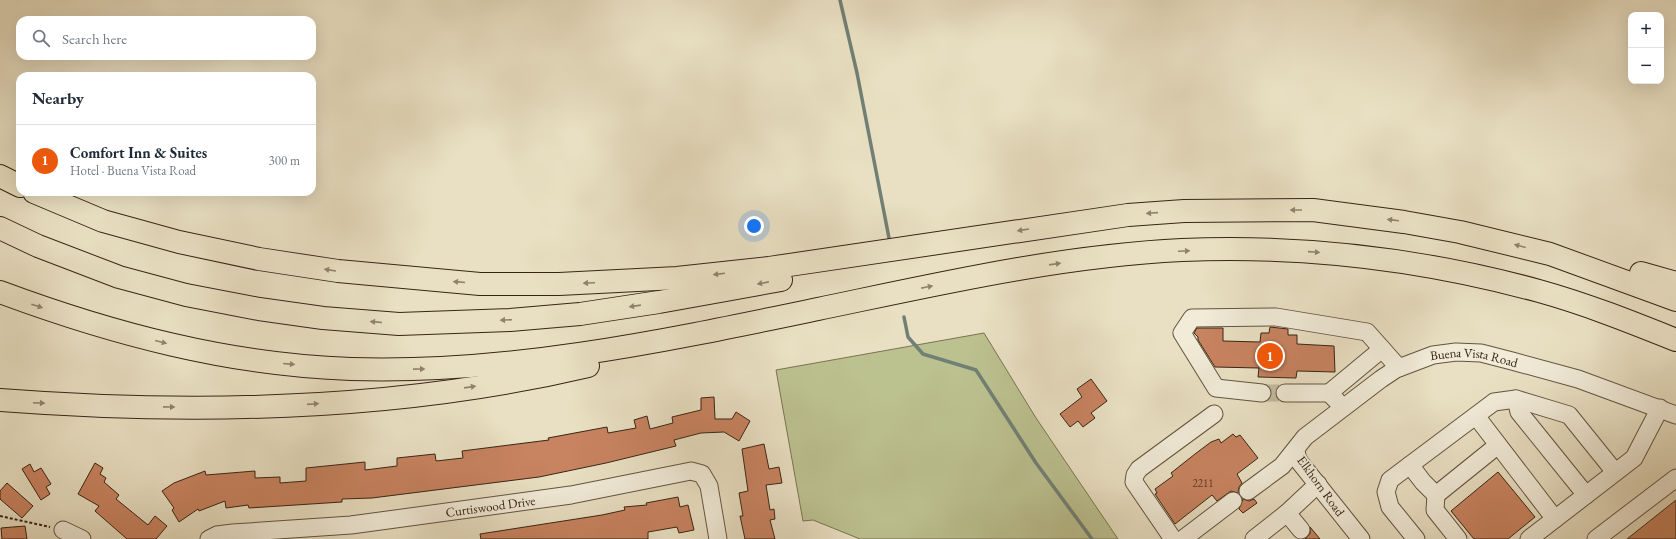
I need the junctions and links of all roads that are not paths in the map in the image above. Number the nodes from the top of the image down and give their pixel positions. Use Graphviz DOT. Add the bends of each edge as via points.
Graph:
graph roads {
  1 [pos="0,176"];
  2 [pos="16,184"];
  3 [pos="44,196"];
  4 [pos="0,228"];
  5 [pos="952,241"];
  6 [pos="1550,254"];
  7 [pos="1676,283"];
  8 [pos="0,292"];
  9 [pos="889,294"];
  10 [pos="1676,300"];
  11 [pos="1676,340"];
  12 [pos="1382,349"];
  13 [pos="1398,368"];
  14 [pos="1262,393"];
  15 [pos="1285,393"];
  16 [pos="1329,393"];
  17 [pos="1516,399"];
  18 [pos="0,400"];
  19 [pos="1343,408"];
  20 [pos="1660,408"];
  21 [pos="1214,414"];
  22 [pos="1676,415"];
  23 [pos="1476,416"];
  24 [pos="1498,446"];
  25 [pos="1296,451"];
  26 [pos="1410,465"];
  27 [pos="1615,472"];
  28 [pos="1676,478"];
  29 [pos="1318,484"];
  30 [pos="1248,491"];
  31 [pos="1436,495"];
  32 [pos="1586,495"];
  33 [pos="1233,501"];
  34 [pos="1287,513"];
  35 [pos="1555,519"];
  36 [pos="63,530"];
  37 [pos="1301,530"];
  38 [pos="1353,536"];
  39 [pos="82,539"];
  40 [pos="209,539"];
  41 [pos="718,539"];
  42 [pos="1173,539"];
  43 [pos="1183,539"];
  44 [pos="1254,539"];
  45 [pos="1416,539"];
  46 [pos="1458,539"];
  47 [pos="1529,539"];
  48 [pos="1596,539"];
  1 -- 2 [label="highway"];
  5 -- 3 [label="highway, one-way" via="769,268 677,278 567,284 480,284 338,271 259,259 179,242 103,221"];
  5 -- 4 [label="highway, one-way" via="790,278 580,314 399,324 323,318 186,295 119,277 38,246"];
  6 -- 5 [label="highway, one-way" via="1460,232 1312,210 1184,211 1128,215"];
  6 -- 7 [label="highway" via="1624,268"];
  6 -- 10 [label="highway"];
  8 -- 9 [label="highway, one-way" via="115,331 190,350 269,362 348,369 412,369 507,364 597,352"];
  9 -- 11 [label="highway, one-way" via="1038,266 1114,255 1180,250 1293,250 1416,263 1477,276 1548,294 1616,316"];
  18 -- 9 [label="highway, one-way" via="233,408 314,404 469,388 550,374"];
  12 -- 13 [label="street"];
  12 -- 14 [label="street" via="1367,332 1276,317 1192,318 1182,333 1216,388"];
  12 -- 16 [label="street"];
  13 -- 19 [label="street, Buena Vista Road"];
  13 -- 20 [label="street, Buena Vista Road" via="1433,355 1456,352 1481,353 1578,379"];
  15 -- 16 [label="street"];
  16 -- 19 [label="street"];
  17 -- 23 [label="street" via="1494,402"];
  17 -- 27 [label="street" via="1569,415"];
  17 -- 32 [label="street" via="1519,412"];
  19 -- 25 [label="street, Buena Vista Road" via="1305,437"];
  20 -- 22 [label="street, Buena Vista Road"];
  20 -- 27 [label="street" via="1634,458"];
  21 -- 42 [label="street" via="1139,469 1135,476 1134,482"];
  23 -- 24 [label="street"];
  23 -- 26 [label="street"];
  24 -- 31 [label="street"];
  24 -- 35 [label="street"];
  25 -- 29 [label="street, Elkhorn Road" via="1298,460"];
  25 -- 30 [label="street, Buena Vista Road" via="1282,466"];
  26 -- 31 [label="street"];
  26 -- 45 [label="street" via="1390,480 1386,492 1390,506"];
  27 -- 32 [label="street"];
  28 -- 48 [label="street"];
  29 -- 34 [label="street"];
  29 -- 38 [label="street, Elkhorn Road"];
  31 -- 46 [label="street" via="1435,510"];
  32 -- 35 [label="street"];
  33 -- 43 [label="street"];
  34 -- 37 [label="street"];
  34 -- 44 [label="street"];
  35 -- 47 [label="street"];
  36 -- 39 [label="street"];
  40 -- 41 [label="street, Curtiswood Drive" via="233,533 351,525 571,495 691,471 702,474 708,486"];
}
